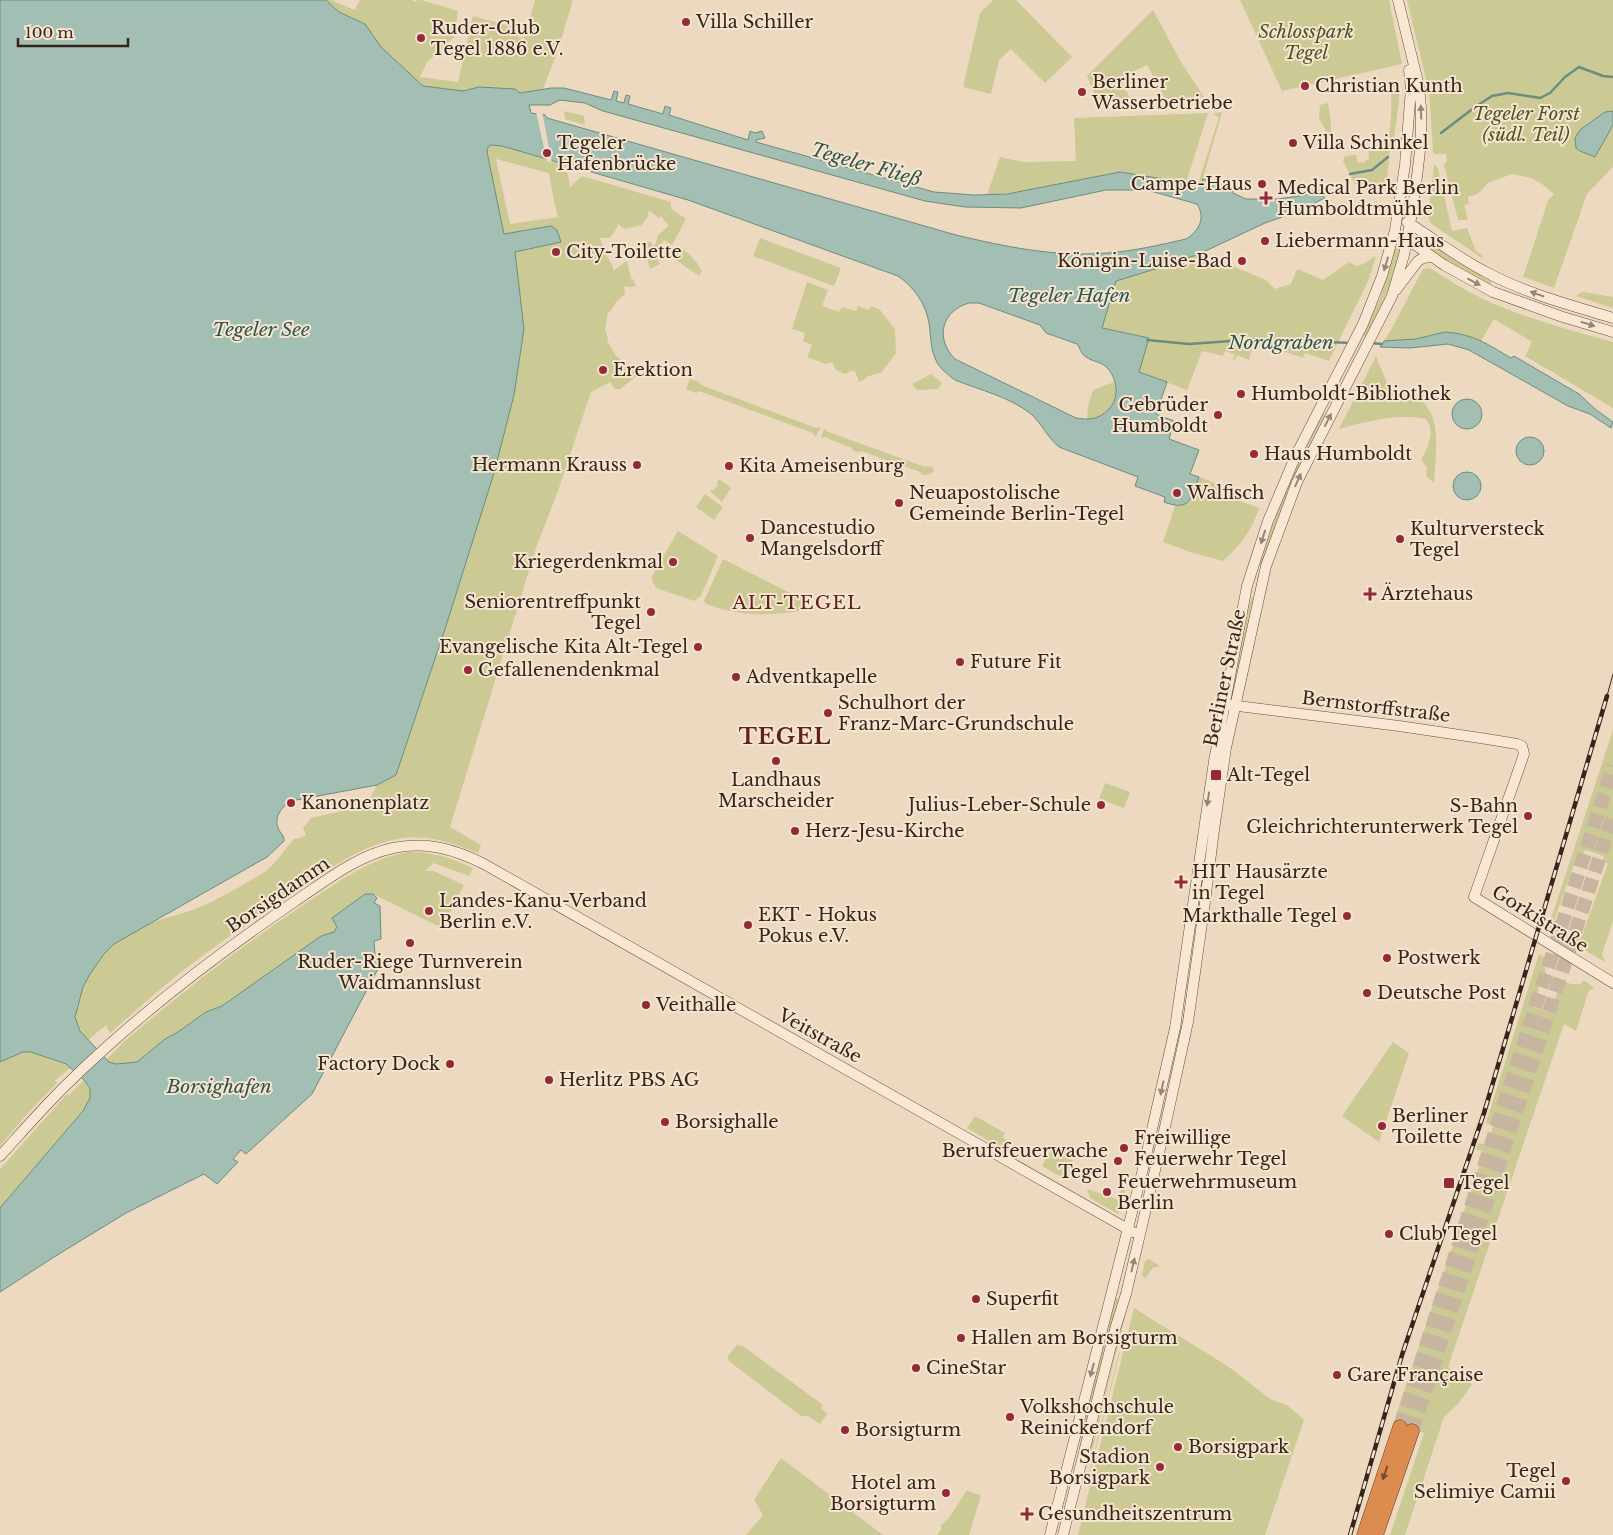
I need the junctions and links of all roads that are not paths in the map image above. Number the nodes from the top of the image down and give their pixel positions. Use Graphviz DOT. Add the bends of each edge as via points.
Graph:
graph roads {
  1 [pos="1398,0"];
  2 [pos="1402,19"];
  3 [pos="1398,216"];
  4 [pos="1410,224"];
  5 [pos="1395,230"];
  6 [pos="1407,239"];
  7 [pos="1432,257"];
  8 [pos="1392,296"];
  9 [pos="1613,318"];
  10 [pos="1613,332"];
  11 [pos="1224,704"];
  12 [pos="1235,706"];
  13 [pos="484,864"];
  14 [pos="1474,897"];
  15 [pos="1613,983"];
  16 [pos="1177,1014"];
  17 [pos="1188,1022"];
  18 [pos="0,1156"];
  19 [pos="1128,1229"];
  20 [pos="1140,1236"];
  21 [pos="1113,1291"];
  22 [pos="1126,1294"];
  23 [pos="1075,1434"];
  24 [pos="1080,1470"];
  25 [pos="1050,1535"];
  26 [pos="1063,1535"];
  27 [pos="1364,1535"];
  28 [pos="1376,1535"];
  1 -- 2 [label="main road"];
  2 -- 3 [label="main road, Berliner Straße" via="1410,81 1407,143"];
  4 -- 2 [label="main road, one-way" via="1420,156 1421,108 1419,86"];
  3 -- 4 [label="main road"];
  3 -- 5 [label="main road, Berliner Straße"];
  4 -- 6 [label="main road"];
  9 -- 4 [label="main road, one-way" via="1498,279 1458,257"];
  5 -- 6 [label="main road"];
  5 -- 11 [label="main road, Berliner Straße, one-way" via="1372,305 1296,455 1268,521 1251,574"];
  6 -- 7 [label="main road"];
  6 -- 8 [label="main road"];
  7 -- 8 [label="main road" via="1418,261"];
  7 -- 10 [label="main road, one-way" via="1493,292"];
  12 -- 8 [label="main road, Berliner Straße, one-way" via="1263,579 1279,529 1297,482"];
  11 -- 12 [label="main road, Bernstorffstraße"];
  11 -- 16 [label="main road, Berliner Straße, one-way"];
  12 -- 14 [label="main road, Bernstorffstraße" via="1427,730 1522,746 1524,754"];
  12 -- 17 [label="main road, Berliner Straße" via="1216,812"];
  13 -- 18 [label="main road, Borsigdamm" via="460,852 427,845 393,848 365,857 241,939 160,1001 64,1087"];
  13 -- 19 [label="main road, Veitstraße"];
  14 -- 15 [label="main road, Gorkistraße"];
  16 -- 17 [label="main road"];
  16 -- 19 [label="main road, Berliner Straße, one-way"];
  17 -- 20 [label="main road, Berliner Straße"];
  19 -- 20 [label="main road, Veitstraße"];
  19 -- 21 [label="main road, Berliner Straße"];
  22 -- 20 [label="main road, Berliner Straße, one-way"];
  21 -- 22 [label="main road"];
  21 -- 23 [label="main road, Berliner Straße, one-way"];
  22 -- 24 [label="main road, Berliner Straße"];
  23 -- 24 [label="main road, Berliner Straße" via="1078,1441 1073,1467"];
  23 -- 25 [label="main road, Berliner Straße"];
  24 -- 26 [label="main road, Berliner Straße"];
  28 -- 27 [label="highway, one-way" via="1406,1429"];
}
